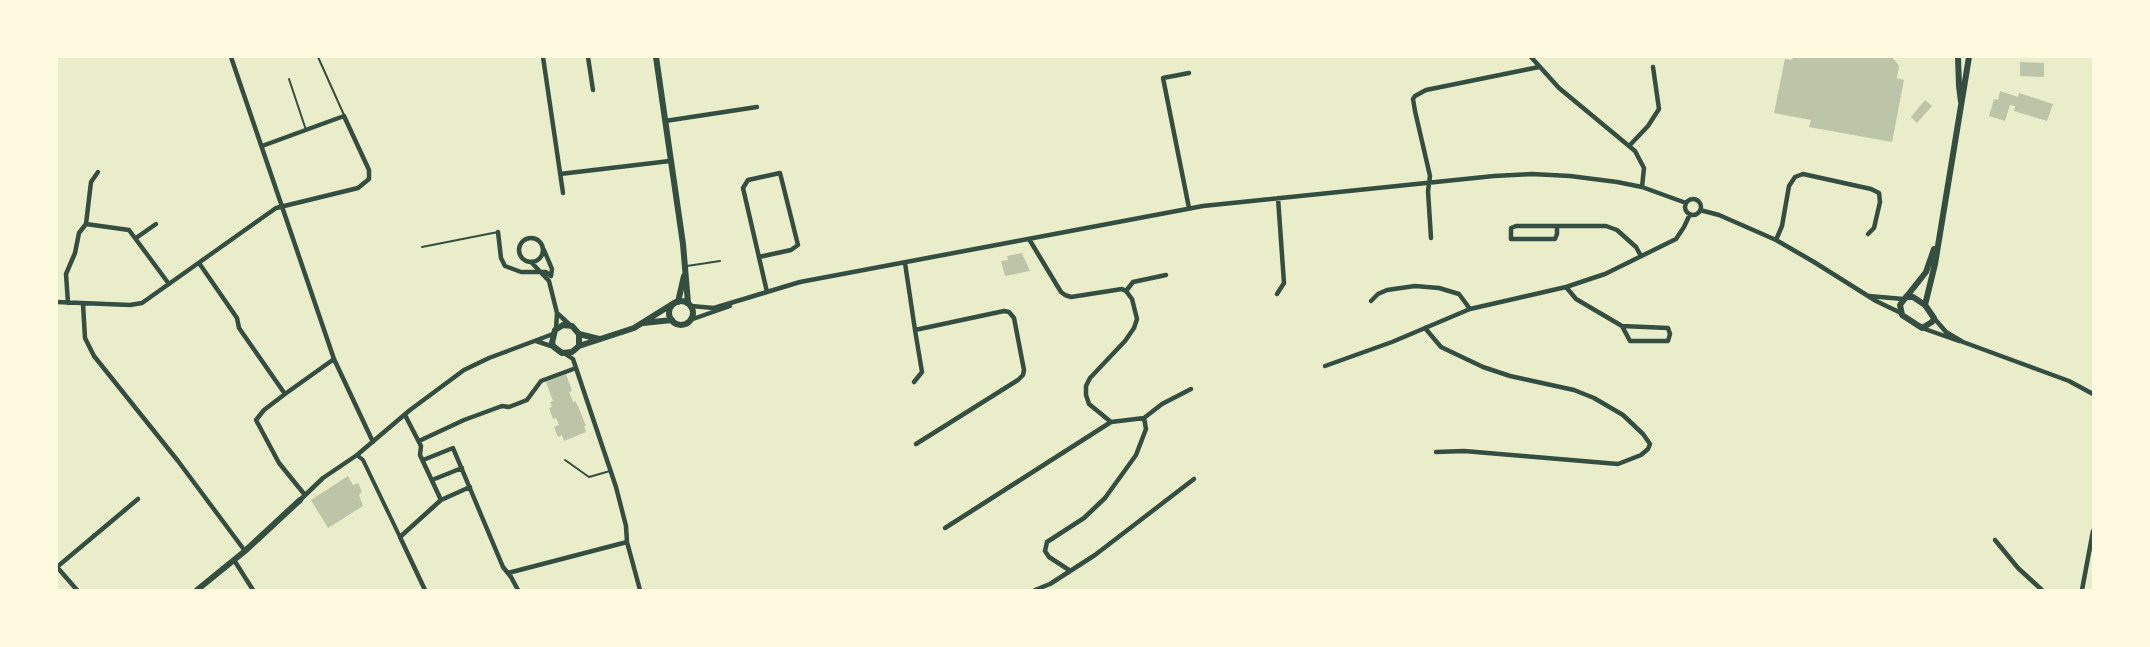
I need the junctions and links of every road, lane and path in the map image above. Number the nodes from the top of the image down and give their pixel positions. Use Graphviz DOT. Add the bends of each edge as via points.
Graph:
graph roads {
  1 [pos="231,57"];
  2 [pos="318,57"];
  3 [pos="543,57"];
  4 [pos="588,57"];
  5 [pos="656,57"];
  6 [pos="1531,57"];
  7 [pos="1958,57"];
  8 [pos="1969,57"];
  9 [pos="1539,67"];
  10 [pos="1653,67"];
  11 [pos="1189,74"];
  12 [pos="290,79"];
  13 [pos="593,90"];
  14 [pos="1962,102"];
  15 [pos="757,107"];
  16 [pos="344,116"];
  17 [pos="665,121"];
  18 [pos="306,130"];
  19 [pos="1630,145"];
  20 [pos="262,146"];
  21 [pos="669,161"];
  22 [pos="98,172"];
  23 [pos="560,174"];
  24 [pos="1429,183"];
  25 [pos="1642,187"];
  26 [pos="563,193"];
  27 [pos="1278,198"];
  28 [pos="1686,203"];
  29 [pos="282,206"];
  30 [pos="1189,208"];
  31 [pos="1700,210"];
  32 [pos="1690,214"];
  33 [pos="86,224"];
  34 [pos="156,224"];
  35 [pos="1557,226"];
  36 [pos="498,232"];
  37 [pos="1868,234"];
  38 [pos="136,238"];
  39 [pos="1431,238"];
  40 [pos="1029,239"];
  41 [pos="1938,239"];
  42 [pos="1776,240"];
  43 [pos="422,247"];
  44 [pos="544,250"];
  45 [pos="1641,256"];
  46 [pos="759,258"];
  47 [pos="720,261"];
  48 [pos="198,262"];
  49 [pos="531,262"];
  50 [pos="905,264"];
  51 [pos="684,270"];
  52 [pos="542,272"];
  53 [pos="1166,275"];
  54 [pos="550,279"];
  55 [pos="169,284"];
  56 [pos="1566,287"];
  57 [pos="1126,291"];
  58 [pos="767,292"];
  59 [pos="1277,294"];
  60 [pos="1867,295"];
  61 [pos="1905,298"];
  62 [pos="743,300"];
  63 [pos="1371,301"];
  64 [pos="57,302"];
  65 [pos="676,302"];
  66 [pos="68,303"];
  67 [pos="83,304"];
  68 [pos="689,305"];
  69 [pos="1925,305"];
  70 [pos="1470,309"];
  71 [pos="557,313"];
  72 [pos="1901,313"];
  73 [pos="1934,318"];
  74 [pos="672,320"];
  75 [pos="690,320"];
  76 [pos="642,323"];
  77 [pos="570,325"];
  78 [pos="1622,326"];
  79 [pos="1425,328"];
  80 [pos="1922,328"];
  81 [pos="915,330"];
  82 [pos="555,331"];
  83 [pos="579,334"];
  84 [pos="599,339"];
  85 [pos="536,341"];
  86 [pos="1963,342"];
  87 [pos="554,347"];
  88 [pos="578,348"];
  89 [pos="564,353"];
  90 [pos="334,359"];
  91 [pos="573,359"];
  92 [pos="1325,366"];
  93 [pos="576,368"];
  94 [pos="914,381"];
  95 [pos="1191,389"];
  96 [pos="285,394"];
  97 [pos="2093,394"];
  98 [pos="405,415"];
  99 [pos="1144,419"];
  100 [pos="1111,422"];
  101 [pos="419,441"];
  102 [pos="373,442"];
  103 [pos="916,444"];
  104 [pos="1436,452"];
  105 [pos="357,455"];
  106 [pos="423,460"];
  107 [pos="565,460"];
  108 [pos="462,468"];
  109 [pos="610,471"];
  110 [pos="1194,478"];
  111 [pos="432,480"];
  112 [pos="470,487"];
  113 [pos="302,497"];
  114 [pos="138,499"];
  115 [pos="441,500"];
  116 [pos="945,528"];
  117 [pos="2093,531"];
  118 [pos="400,537"];
  119 [pos="1995,540"];
  120 [pos="627,542"];
  121 [pos="244,551"];
  122 [pos="234,560"];
  123 [pos="57,567"];
  124 [pos="1069,570"];
  125 [pos="507,573"];
  126 [pos="77,590"];
  127 [pos="197,590"];
  128 [pos="253,590"];
  129 [pos="425,590"];
  130 [pos="518,590"];
  131 [pos="640,590"];
  132 [pos="1035,590"];
  133 [pos="2042,590"];
  134 [pos="2082,590"];
  1 -- 20 [label="street"];
  2 -- 16 [label="lane"];
  3 -- 23 [label="street"];
  4 -- 13 [label="street"];
  5 -- 17 [label="street"];
  6 -- 9 [label="street"];
  7 -- 14 [label="street"];
  8 -- 14 [label="street"];
  9 -- 19 [label="street"];
  9 -- 24 [label="street" via="1416,94 1413,99"];
  10 -- 19 [label="street" via="1659,109"];
  11 -- 30 [label="street" via="1163,78"];
  12 -- 18 [label="lane"];
  14 -- 41 [label="street"];
  15 -- 17 [label="street"];
  16 -- 18 [label="street"];
  16 -- 29 [label="street" via="369,170 369,179 358,188"];
  17 -- 21 [label="street"];
  18 -- 20 [label="street"];
  19 -- 25 [label="street" via="1644,168"];
  20 -- 29 [label="street"];
  21 -- 23 [label="street"];
  21 -- 51 [label="street"];
  22 -- 33 [label="street" via="91,182"];
  23 -- 26 [label="street"];
  24 -- 25 [label="street" via="1532,174"];
  24 -- 27 [label="street"];
  24 -- 39 [label="street"];
  25 -- 28 [label="street"];
  27 -- 30 [label="street"];
  27 -- 59 [label="street" via="1284,284"];
  28 -- 31 [label="street" via="1697,200"];
  28 -- 32 [label="street"];
  29 -- 48 [label="street"];
  29 -- 90 [label="street"];
  30 -- 40 [label="street"];
  31 -- 32 [label="street"];
  31 -- 42 [label="street"];
  32 -- 45 [label="street" via="1676,239"];
  33 -- 38 [label="street" via="129,230"];
  33 -- 66 [label="street" via="79,233 66,274"];
  34 -- 38 [label="street"];
  35 -- 35 [label="street" via="1516,226 1511,228 1510,239 1555,239"];
  35 -- 45 [label="street" via="1611,227"];
  36 -- 43 [label="lane"];
  36 -- 52 [label="street" via="505,266 521,272"];
  37 -- 42 [label="street" via="1874,228 1881,198 1876,191 1803,174 1789,186"];
  38 -- 55 [label="street"];
  40 -- 50 [label="street"];
  40 -- 57 [label="street" via="1065,295"];
  41 -- 61 [label="street" via="1926,272"];
  41 -- 69 [label="street"];
  42 -- 60 [label="street"];
  44 -- 49 [label="street" via="541,257"];
  44 -- 49 [label="street" via="536,238 522,242 519,253"];
  44 -- 54 [label="street" via="552,269"];
  45 -- 56 [label="street"];
  46 -- 46 [label="street" via="798,245 780,173 748,180 743,188"];
  46 -- 58 [label="street"];
  47 -- 51 [label="lane"];
  48 -- 55 [label="street"];
  48 -- 96 [label="street"];
  49 -- 52 [label="street"];
  50 -- 58 [label="street" via="800,282"];
  50 -- 81 [label="street"];
  51 -- 65 [label="street"];
  51 -- 68 [label="street"];
  52 -- 54 [label="street"];
  53 -- 57 [label="street" via="1136,281"];
  54 -- 71 [label="street"];
  55 -- 67 [label="street" via="138,304"];
  56 -- 70 [label="street"];
  56 -- 78 [label="street" via="1576,299"];
  57 -- 100 [label="street" via="1136,308 1134,328 1086,386 1089,404"];
  58 -- 62 [label="street"];
  60 -- 61 [label="street"];
  60 -- 72 [label="street"];
  61 -- 69 [label="street" via="1913,297"];
  61 -- 72 [label="street" via="1900,305"];
  62 -- 68 [label="street" via="709,308"];
  62 -- 75 [label="street"];
  63 -- 70 [label="street" via="1387,290 1409,286 1439,288 1458,294"];
  64 -- 66 [label="street"];
  65 -- 68 [label="street"];
  65 -- 74 [label="street" via="669,311"];
  65 -- 76 [label="street"];
  66 -- 67 [label="street"];
  67 -- 121 [label="street" via="85,338 94,356"];
  68 -- 75 [label="street" via="693,313"];
  69 -- 73 [label="street"];
  70 -- 79 [label="street"];
  71 -- 77 [label="street"];
  71 -- 82 [label="street"];
  72 -- 80 [label="street"];
  73 -- 80 [label="street"];
  73 -- 86 [label="street" via="1946,332"];
  74 -- 75 [label="street" via="681,324"];
  74 -- 76 [label="street"];
  76 -- 84 [label="street"];
  77 -- 82 [label="street"];
  77 -- 83 [label="street"];
  78 -- 78 [label="street" via="1630,341 1668,341 1670,334 1668,328"];
  79 -- 92 [label="street"];
  79 -- 104 [label="street" via="1441,347 1483,367 1594,398 1623,415 1650,444 1641,455 1618,464"];
  80 -- 86 [label="street"];
  81 -- 94 [label="street" via="922,372"];
  81 -- 103 [label="street" via="1009,312 1014,318 1023,370 1018,380"];
  82 -- 85 [label="street"];
  82 -- 87 [label="street"];
  83 -- 84 [label="street"];
  83 -- 88 [label="street"];
  84 -- 88 [label="street"];
  85 -- 87 [label="street"];
  85 -- 98 [label="street" via="464,370"];
  86 -- 97 [label="street" via="2069,381"];
  87 -- 89 [label="street"];
  88 -- 89 [label="street"];
  88 -- 91 [label="street"];
  89 -- 91 [label="street"];
  90 -- 96 [label="street"];
  90 -- 102 [label="street"];
  91 -- 93 [label="street"];
  93 -- 101 [label="street" via="542,381 527,400 483,413"];
  93 -- 109 [label="street"];
  95 -- 99 [label="street"];
  96 -- 113 [label="street" via="257,416 256,423"];
  98 -- 101 [label="street"];
  98 -- 102 [label="street"];
  99 -- 100 [label="street"];
  99 -- 124 [label="street" via="1146,429 1136,455 1105,498 1084,518 1047,542 1045,551 1049,558"];
  100 -- 116 [label="street"];
  101 -- 106 [label="street"];
  102 -- 105 [label="street"];
  105 -- 113 [label="street"];
  105 -- 118 [label="street"];
  106 -- 108 [label="street" via="453,448"];
  106 -- 111 [label="street"];
  107 -- 109 [label="lane" via="590,477"];
  108 -- 111 [label="street"];
  108 -- 112 [label="street"];
  109 -- 120 [label="street"];
  110 -- 124 [label="street" via="1095,555"];
  111 -- 115 [label="street"];
  112 -- 115 [label="street"];
  112 -- 125 [label="street"];
  113 -- 121 [label="street"];
  114 -- 123 [label="street"];
  115 -- 118 [label="street"];
  117 -- 134 [label="street"];
  118 -- 129 [label="street"];
  119 -- 133 [label="street"];
  120 -- 125 [label="street"];
  120 -- 131 [label="street"];
  121 -- 122 [label="street"];
  122 -- 127 [label="street"];
  122 -- 128 [label="street"];
  123 -- 126 [label="street"];
  124 -- 132 [label="street"];
  125 -- 130 [label="street"];
}
